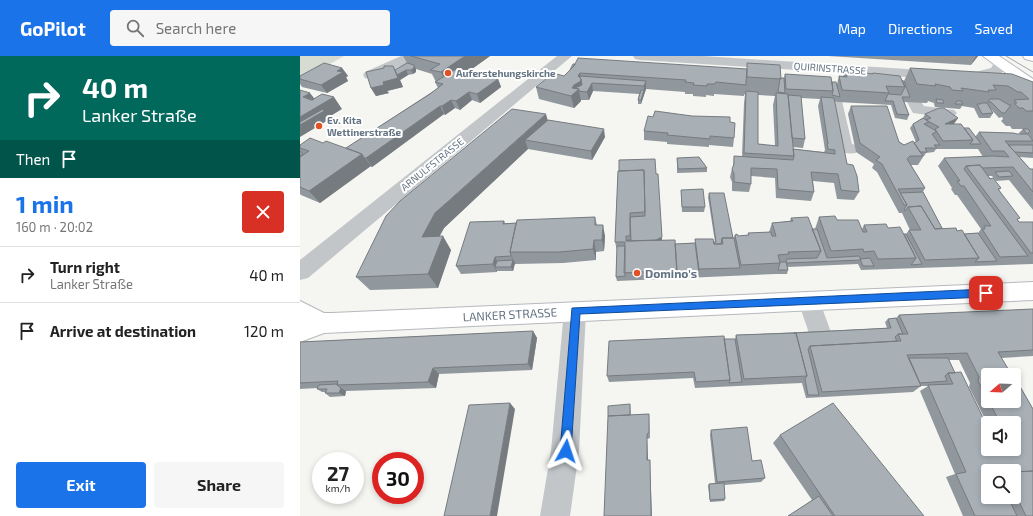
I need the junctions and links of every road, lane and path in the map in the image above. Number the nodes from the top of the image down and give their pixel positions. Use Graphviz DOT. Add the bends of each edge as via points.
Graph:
graph roads {
  1 [pos="412,56"];
  2 [pos="564,56"];
  3 [pos="640,56"];
  4 [pos="1030,56"];
  5 [pos="1033,58"];
  6 [pos="994,59"];
  7 [pos="370,75"];
  8 [pos="962,76"];
  9 [pos="1033,87"];
  10 [pos="835,101"];
  11 [pos="914,102"];
  12 [pos="949,113"];
  13 [pos="850,149"];
  14 [pos="300,272"];
  15 [pos="1033,291"];
  16 [pos="809,301"];
  17 [pos="300,311"];
  18 [pos="575,311"];
  19 [pos="323,323"];
  20 [pos="300,332"];
  21 [pos="820,335"];
  22 [pos="555,516"];
  1 -- 7 [label="street"];
  2 -- 14 [label="street, ARNULFSTRASSE"];
  3 -- 8 [label="street, QUIRINSTRASSE" via="905,79"];
  4 -- 5 [label="main road"];
  6 -- 8 [label="street, QUIRINSTRASSE" via="1000,65 996,71"];
  6 -- 9 [label="main road"];
  8 -- 9 [label="street, QUIRINSTRASSE"];
  10 -- 13 [label="street" via="844,148"];
  11 -- 12 [label="street" via="918,110"];
  15 -- 16 [label="main road, LANKER STRASSE"];
  16 -- 18 [label="main road, LANKER STRASSE"];
  16 -- 21 [label="street"];
  17 -- 19 [label="main road, LANKER STRASSE" via="303,315"];
  18 -- 19 [label="main road, LANKER STRASSE"];
  18 -- 22 [label="street" via="566,451"];
  19 -- 20 [label="main road, LANKER STRASSE"];
}
